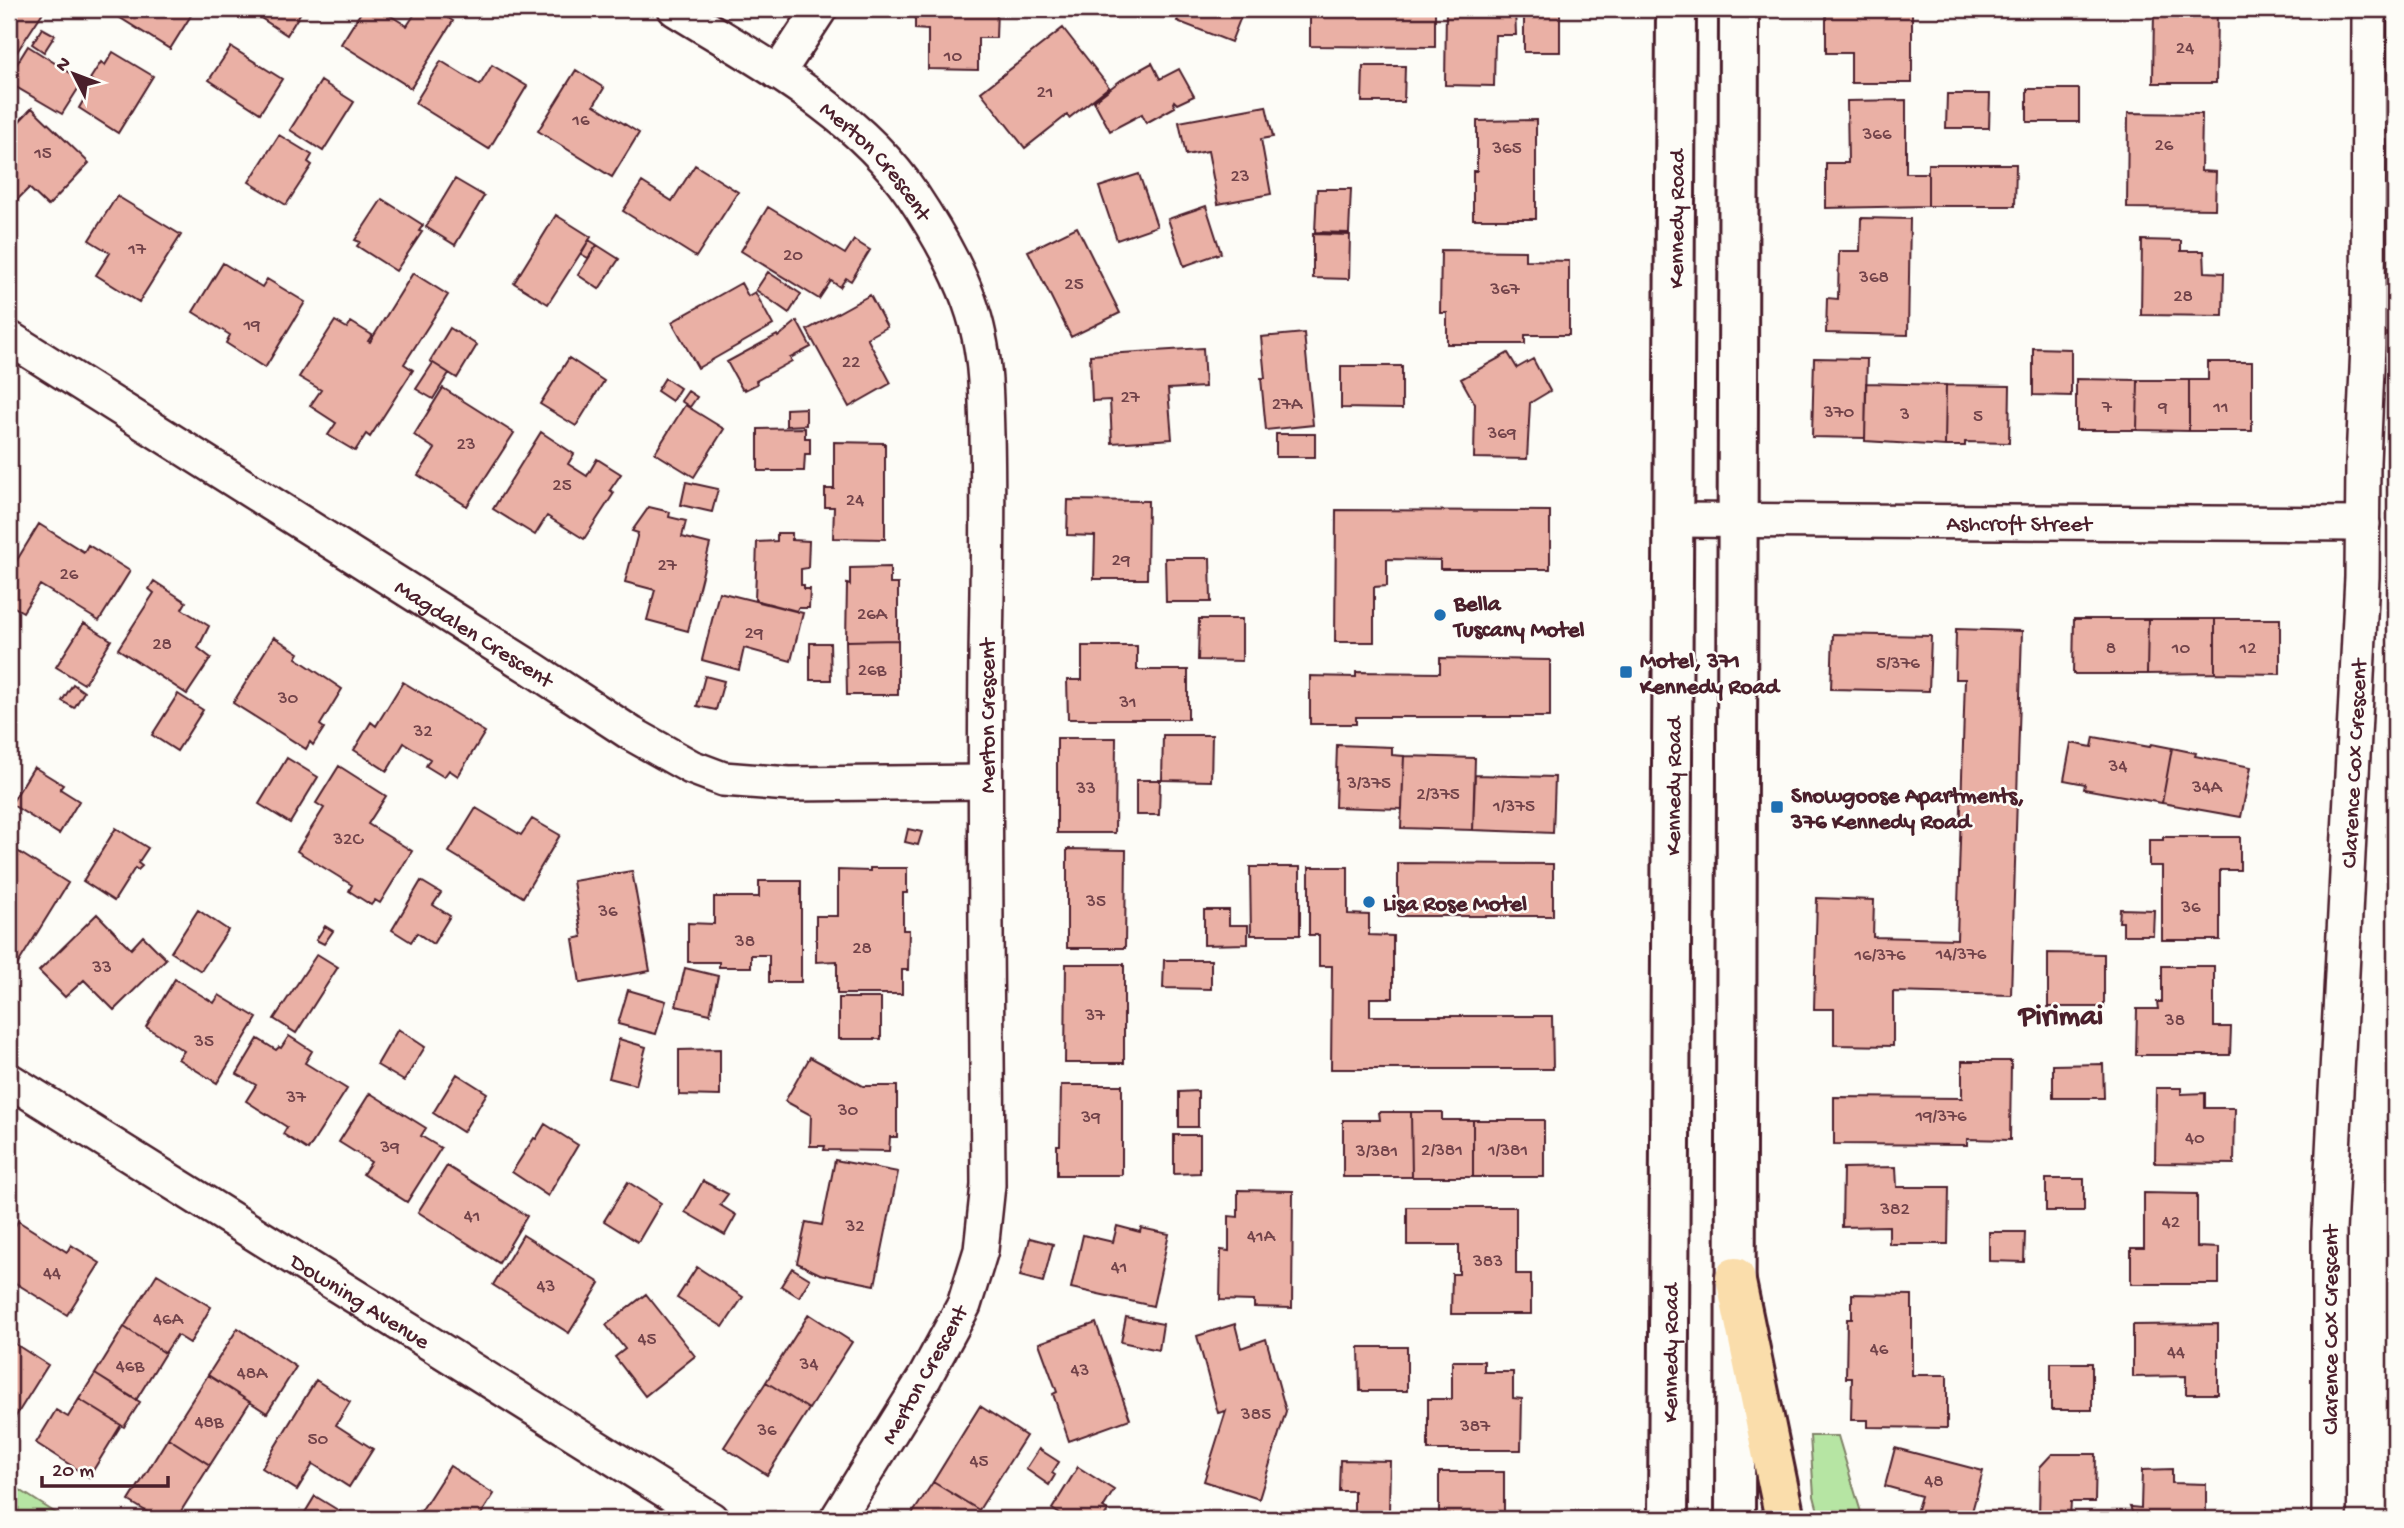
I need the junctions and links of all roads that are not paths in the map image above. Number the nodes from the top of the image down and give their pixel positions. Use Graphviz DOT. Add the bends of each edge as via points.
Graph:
graph roads {
  1 [pos="675,9"];
  2 [pos="820,9"];
  3 [pos="1676,9"];
  4 [pos="1739,9"];
  5 [pos="2369,9"];
  6 [pos="778,73"];
  7 [pos="9,338"];
  8 [pos="1737,519"];
  9 [pos="1674,520"];
  10 [pos="2363,524"];
  11 [pos="985,782"];
  12 [pos="9,1080"];
  13 [pos="1735,1277"];
  14 [pos="711,1519"];
  15 [pos="837,1519"];
  16 [pos="1668,1519"];
  17 [pos="1735,1519"];
  18 [pos="1785,1519"];
  19 [pos="2329,1519"];
  1 -- 6 [label="street, Merton Crescent"];
  2 -- 6 [label="street"];
  3 -- 9 [label="main road, Kennedy Road"];
  4 -- 8 [label="main road"];
  5 -- 10 [label="street, Clarence Cox Crescent"];
  6 -- 11 [label="street, Merton Crescent" via="866,139 891,166 960,278 979,336 988,477"];
  7 -- 11 [label="street, Magdalen Crescent" via="691,767 723,779 789,784"];
  8 -- 9 [label="street, Ashcroft Street"];
  8 -- 10 [label="street, Ashcroft Street"];
  8 -- 13 [label="main road"];
  9 -- 16 [label="main road, Kennedy Road"];
  10 -- 19 [label="street, Clarence Cox Crescent" via="2329,1231"];
  11 -- 15 [label="street, Merton Crescent" via="988,1185 981,1250 964,1305"];
  12 -- 14 [label="street, Downing Avenue"];
  13 -- 17 [label="main road"];
  13 -- 18 [label="highway"];
}
